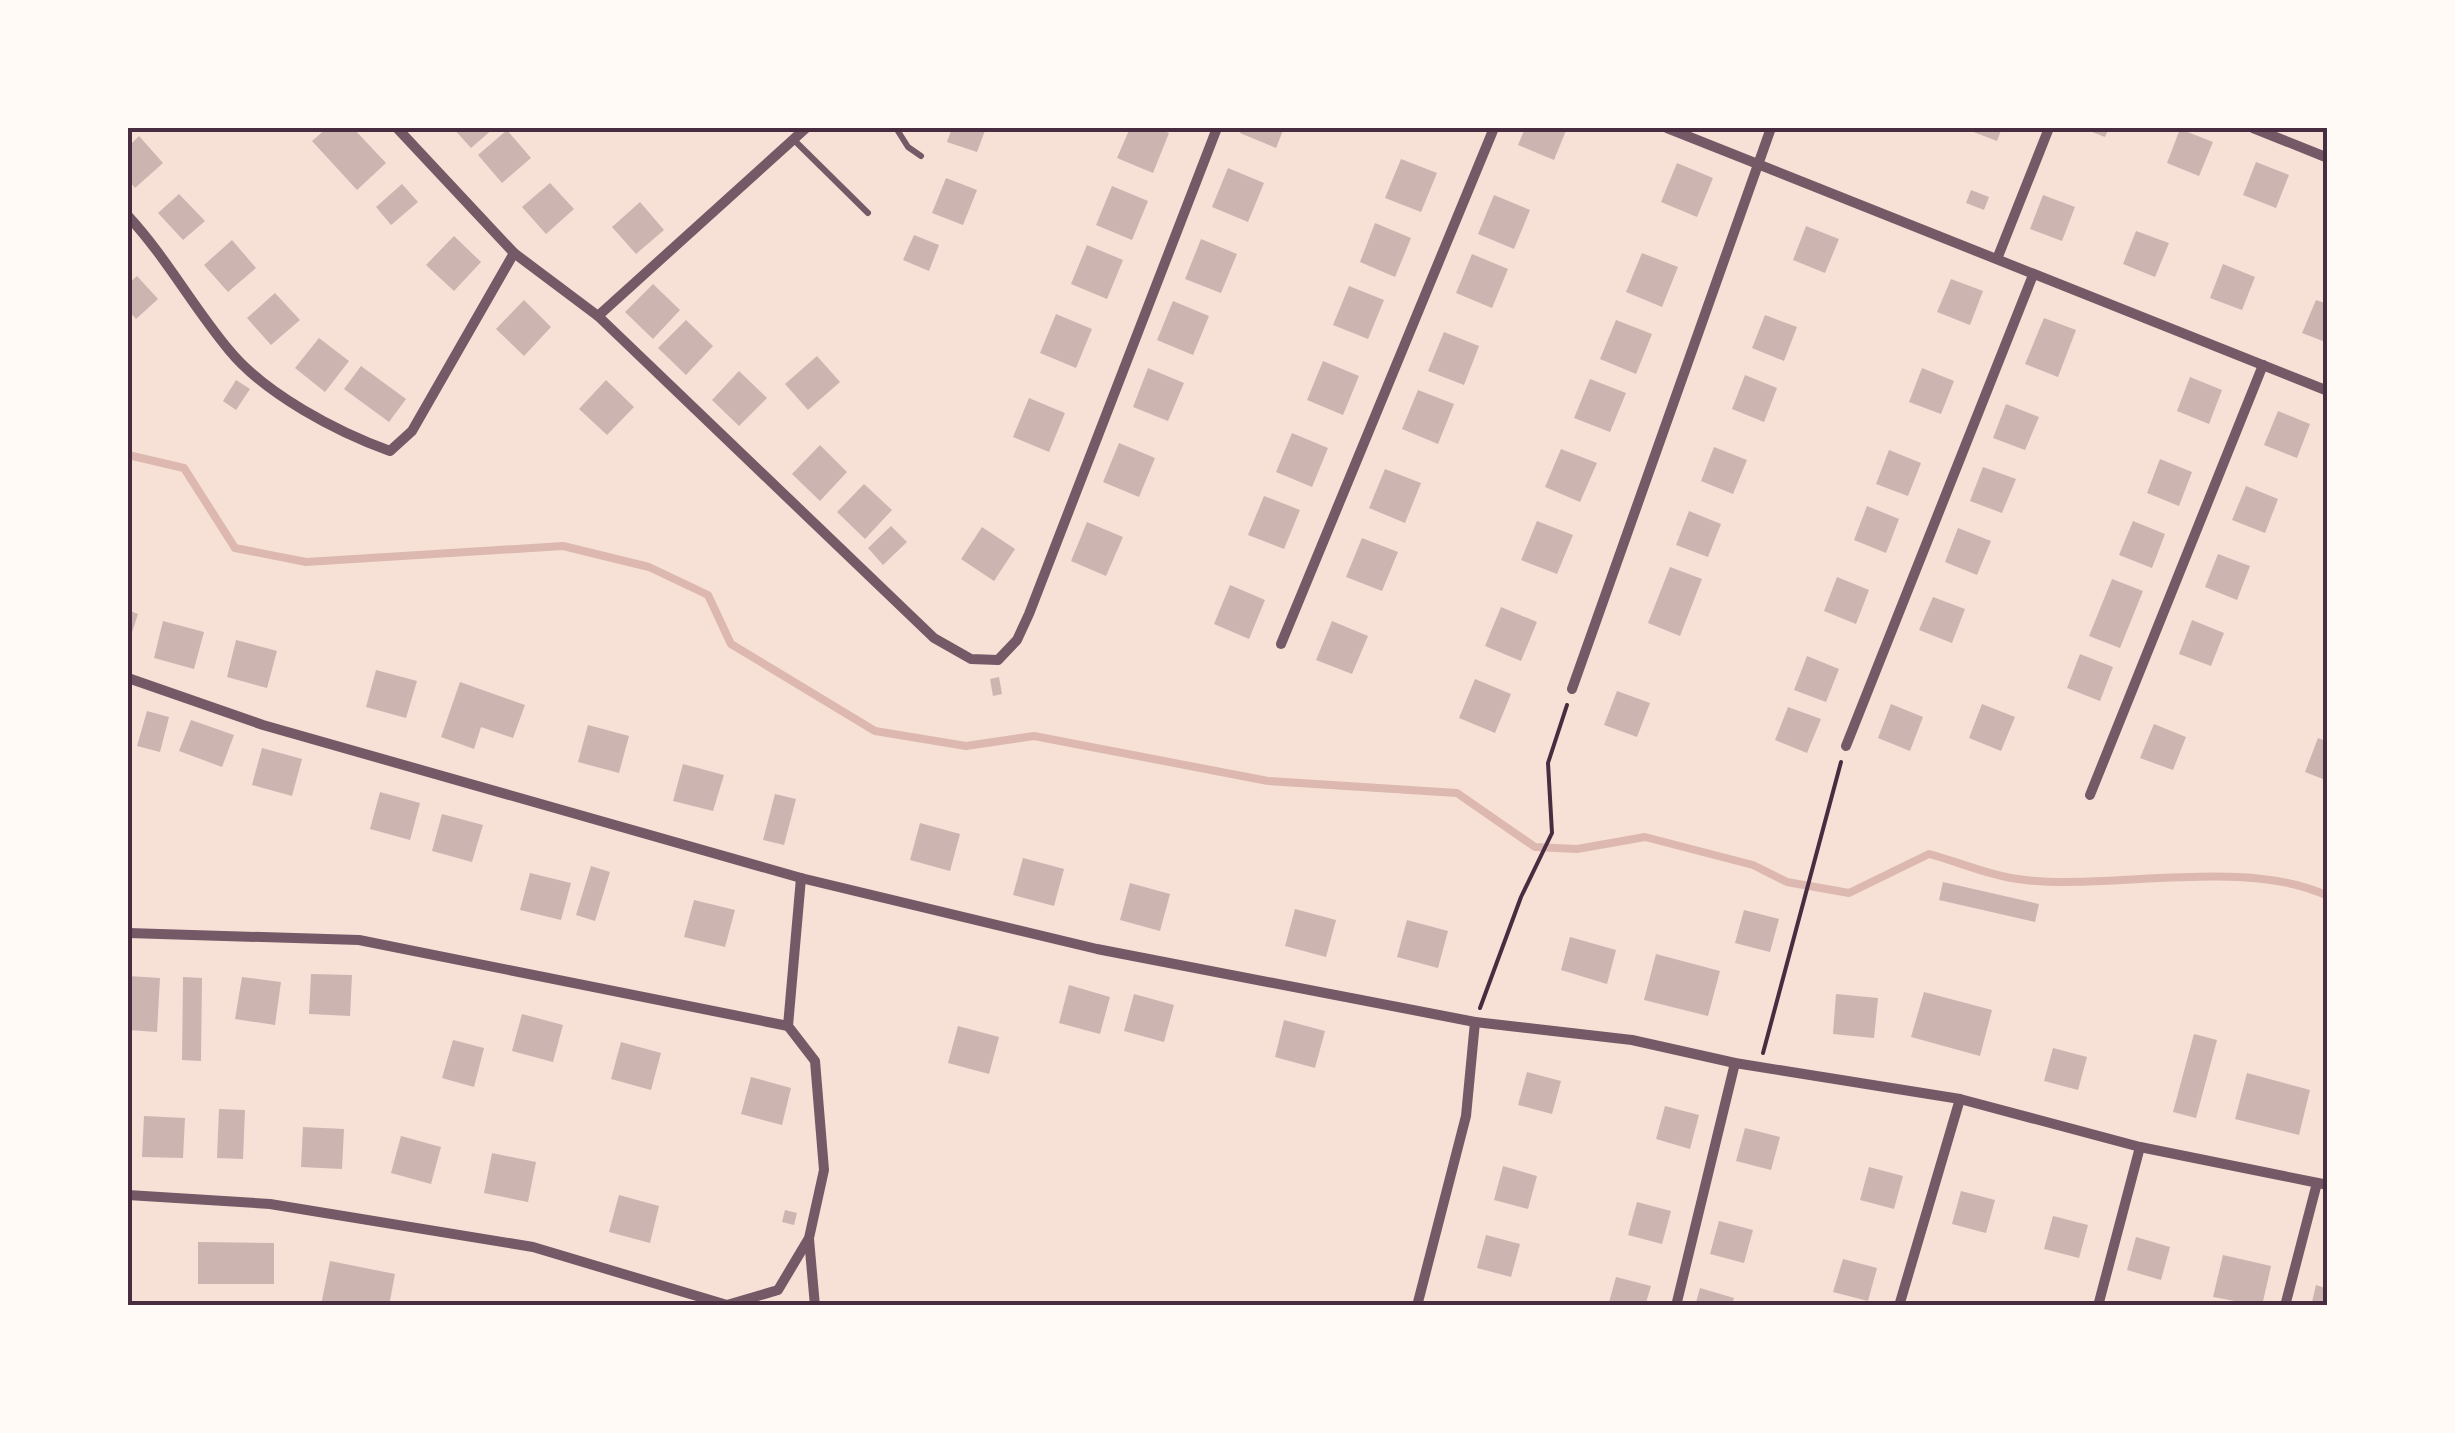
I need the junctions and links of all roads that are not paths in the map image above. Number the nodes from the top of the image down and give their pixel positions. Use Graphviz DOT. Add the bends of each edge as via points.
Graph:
graph roads {
  1 [pos="397,128"];
  2 [pos="806,128"];
  3 [pos="896,128"];
  4 [pos="1217,128"];
  5 [pos="1494,128"];
  6 [pos="1667,128"];
  7 [pos="1770,128"];
  8 [pos="2049,128"];
  9 [pos="2253,128"];
  10 [pos="794,139"];
  11 [pos="921,156"];
  12 [pos="2328,158"];
  13 [pos="1756,166"];
  14 [pos="868,213"];
  15 [pos="128,216"];
  16 [pos="514,253"];
  17 [pos="1997,260"];
  18 [pos="2033,275"];
  19 [pos="598,316"];
  20 [pos="2264,365"];
  21 [pos="2328,391"];
  22 [pos="1282,644"];
  23 [pos="128,678"];
  24 [pos="1572,689"];
  25 [pos="1846,746"];
  26 [pos="2090,794"];
  27 [pos="802,878"];
  28 [pos="128,933"];
  29 [pos="1475,1022"];
  30 [pos="788,1026"];
  31 [pos="1735,1063"];
  32 [pos="1960,1099"];
  33 [pos="2140,1147"];
  34 [pos="2322,1184"];
  35 [pos="128,1195"];
  36 [pos="809,1238"];
  37 [pos="815,1306"];
  38 [pos="1417,1306"];
  39 [pos="1676,1306"];
  40 [pos="1899,1306"];
  41 [pos="2098,1306"];
  42 [pos="2285,1306"];
  1 -- 16 [label="street"];
  2 -- 10 [label="street"];
  3 -- 11 [label="lane"];
  4 -- 19 [label="street" via="1028,614 998,660 972,659 934,638"];
  5 -- 22 [label="street"];
  6 -- 13 [label="street"];
  7 -- 13 [label="street"];
  8 -- 17 [label="street"];
  9 -- 12 [label="street"];
  10 -- 14 [label="lane"];
  10 -- 19 [label="street"];
  13 -- 17 [label="street"];
  13 -- 24 [label="street"];
  15 -- 16 [label="street" via="230,352 289,400 353,438 390,451 412,431"];
  16 -- 19 [label="street"];
  17 -- 18 [label="street"];
  18 -- 20 [label="street"];
  18 -- 25 [label="street"];
  20 -- 21 [label="street"];
  20 -- 26 [label="street"];
  23 -- 27 [label="street" via="263,725"];
  27 -- 29 [label="street" via="1097,949"];
  27 -- 30 [label="street"];
  28 -- 30 [label="street" via="359,940"];
  29 -- 31 [label="street" via="1632,1040"];
  29 -- 38 [label="street" via="1466,1116"];
  30 -- 36 [label="street" via="815,1062 824,1170"];
  31 -- 32 [label="street"];
  31 -- 39 [label="street"];
  32 -- 33 [label="street"];
  32 -- 40 [label="street"];
  33 -- 34 [label="street"];
  33 -- 41 [label="street"];
  34 -- 42 [label="street"];
  35 -- 36 [label="street" via="270,1204 533,1247 727,1305 778,1290"];
  36 -- 37 [label="street"];
}
